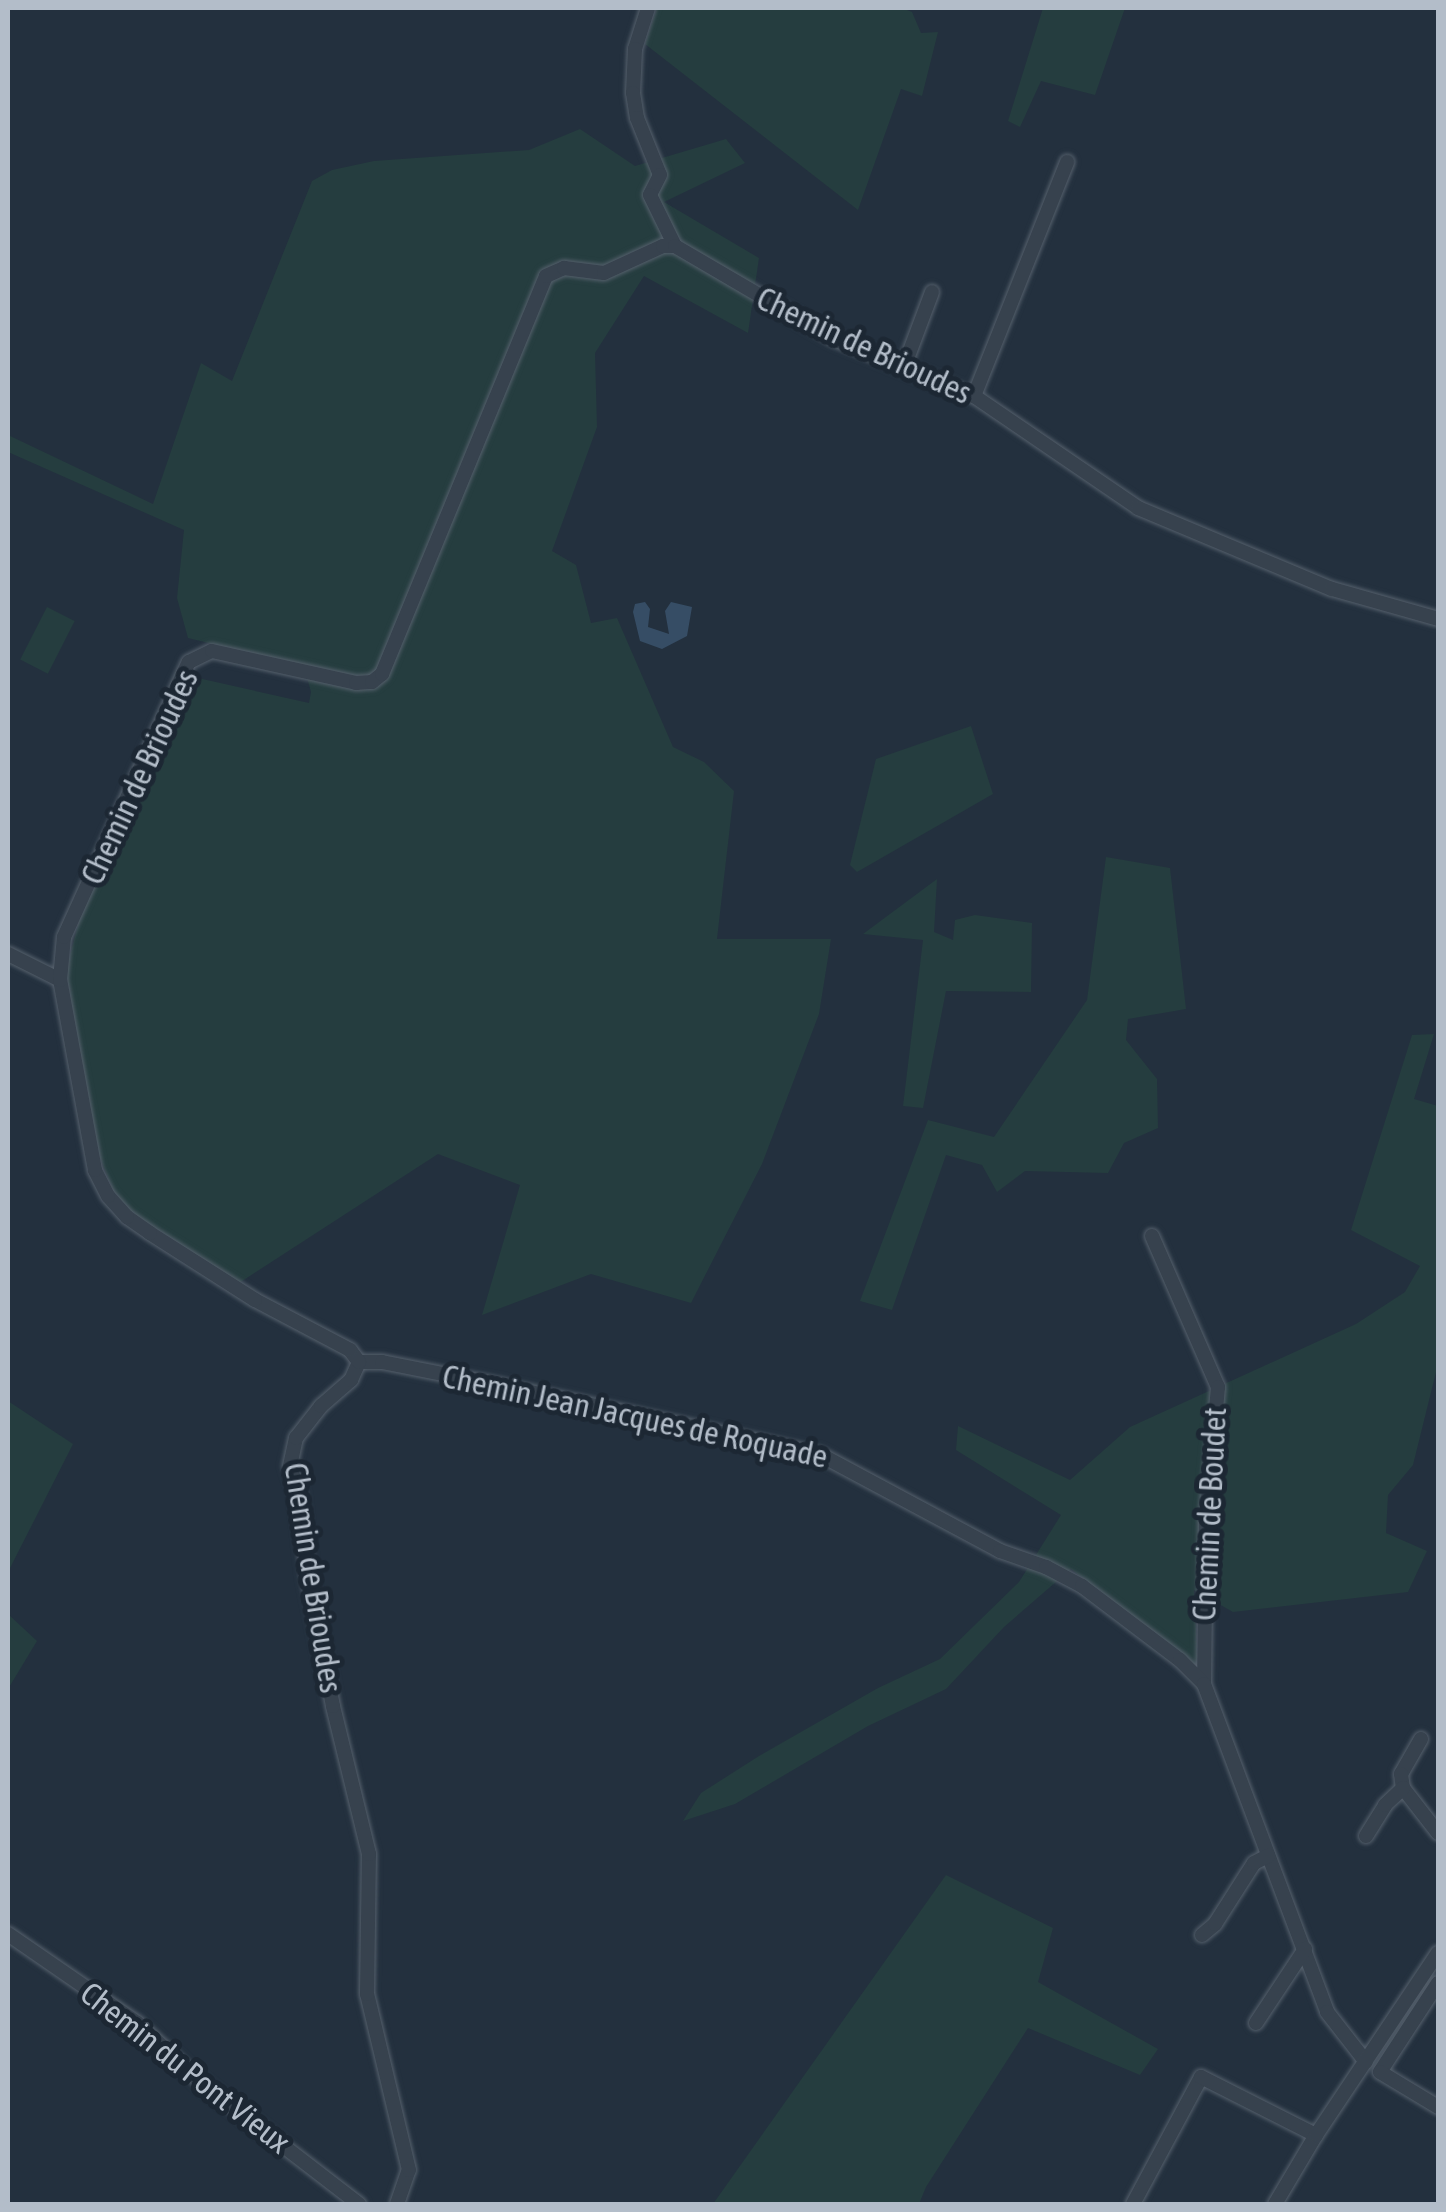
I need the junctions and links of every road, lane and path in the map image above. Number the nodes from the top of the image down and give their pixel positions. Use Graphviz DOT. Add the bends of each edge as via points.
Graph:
graph roads {
  1 [pos="648,8"];
  2 [pos="1067,162"];
  3 [pos="674,246"];
  4 [pos="932,292"];
  5 [pos="904,367"];
  6 [pos="974,396"];
  7 [pos="1438,620"];
  8 [pos="8,954"];
  9 [pos="60,980"];
  10 [pos="1152,1236"];
  11 [pos="358,1362"];
  12 [pos="1204,1684"];
  13 [pos="1421,1738"];
  14 [pos="1403,1788"];
  15 [pos="1438,1833"];
  16 [pos="1366,1836"];
  17 [pos="1268,1856"];
  18 [pos="8,1934"];
  19 [pos="1202,1935"];
  20 [pos="1305,1949"];
  21 [pos="1438,1953"];
  22 [pos="1438,1984"];
  23 [pos="1256,2023"];
  24 [pos="1366,2062"];
  25 [pos="1438,2107"];
  26 [pos="1316,2135"];
  27 [pos="360,2204"];
  28 [pos="397,2204"];
  29 [pos="1133,2204"];
  30 [pos="1275,2204"];
  1 -- 3 [label="street" via="635,49 633,92 660,175 650,195"];
  2 -- 6 [label="street"];
  3 -- 5 [label="street, Chemin de Brioudes" via="778,310"];
  3 -- 9 [label="street, Chemin de Brioudes" via="604,273 554,269 546,276 382,674 356,683 212,650 190,662 64,937"];
  4 -- 5 [label="street"];
  5 -- 6 [label="street, Chemin de Brioudes"];
  6 -- 7 [label="street, Chemin de Brioudes" via="1138,508 1332,589"];
  8 -- 9 [label="street"];
  9 -- 11 [label="street, Chemin de Brioudes" via="95,1170 108,1196 127,1218 255,1300 350,1350"];
  10 -- 12 [label="street, Chemin de Boudet" via="1218,1387 1206,1522"];
  11 -- 12 [label="street, Chemin Jean Jacques de Roquade" via="641,1414 843,1463 1000,1552 1082,1586"];
  11 -- 28 [label="street, Chemin de Brioudes" via="350,1380 296,1438 290,1466 333,1706 369,1854 368,1994 410,2170"];
  12 -- 17 [label="street, Chemin Jean Jacques de Roquade"];
  13 -- 14 [label="street" via="1401,1774"];
  14 -- 15 [label="street"];
  14 -- 16 [label="street"];
  17 -- 19 [label="street" via="1254,1863"];
  17 -- 20 [label="street, Chemin Jean Jacques de Roquade"];
  18 -- 27 [label="street, Chemin du Pont Vieux" via="137,2023 203,2084"];
  20 -- 23 [label="street"];
  20 -- 24 [label="street, Chemin Jean Jacques de Roquade" via="1327,2012"];
  21 -- 24 [label="street"];
  22 -- 25 [label="street" via="1380,2072"];
  24 -- 26 [label="street"];
  26 -- 29 [label="street" via="1202,2077"];
  26 -- 30 [label="street"];
}
